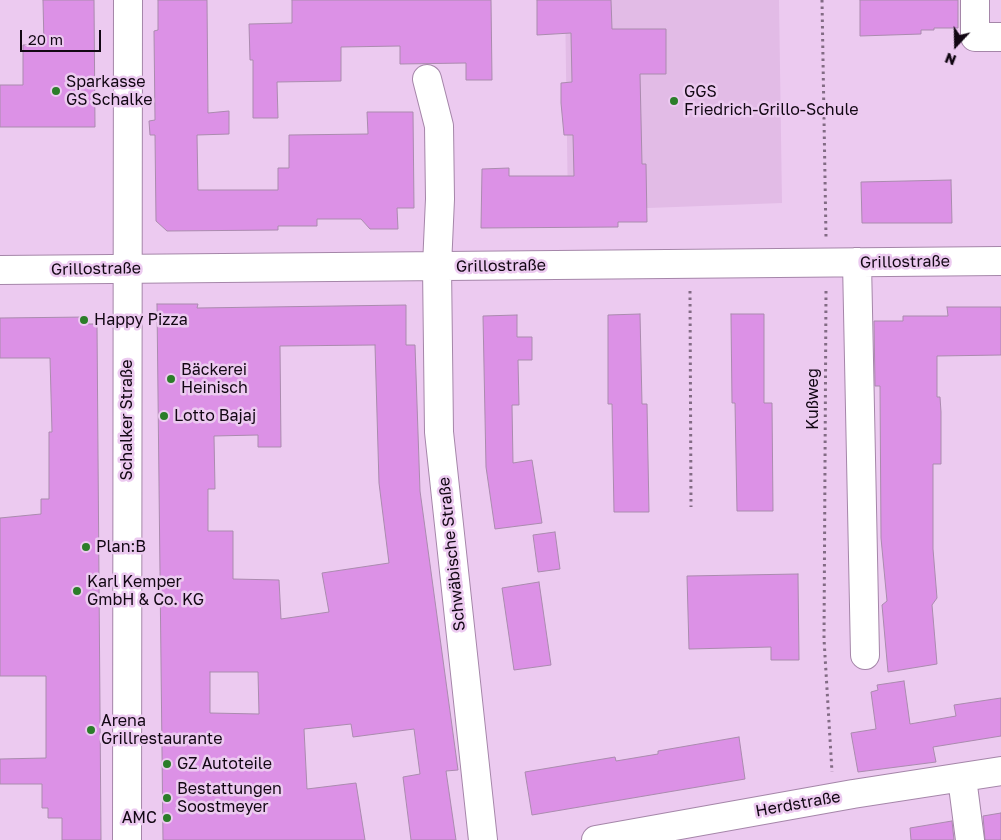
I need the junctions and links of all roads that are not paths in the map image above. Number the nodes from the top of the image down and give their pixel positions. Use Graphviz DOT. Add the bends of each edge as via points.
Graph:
graph roads {
  1 [pos="128,0"];
  2 [pos="975,0"];
  3 [pos="1001,37"];
  4 [pos="428,79"];
  5 [pos="1001,261"];
  6 [pos="857,262"];
  7 [pos="437,266"];
  8 [pos="127,269"];
  9 [pos="0,270"];
  10 [pos="865,656"];
  11 [pos="1001,771"];
  12 [pos="962,778"];
  13 [pos="127,840"];
  14 [pos="483,840"];
  15 [pos="596,840"];
  16 [pos="970,840"];
  1 -- 8 [label="street, Schalker Straße"];
  2 -- 3 [label="street" via="975,37"];
  4 -- 7 [label="street, Schwäbische Straße" via="439,126"];
  5 -- 6 [label="street, Grillostraße"];
  6 -- 7 [label="street, Grillostraße"];
  6 -- 10 [label="street"];
  7 -- 8 [label="street, Grillostraße"];
  7 -- 14 [label="street, Schwäbische Straße" via="439,432"];
  8 -- 9 [label="street, Grillostraße"];
  8 -- 13 [label="street, Schalker Straße"];
  11 -- 12 [label="street, Herdstraße"];
  12 -- 15 [label="street, Herdstraße" via="834,797"];
  12 -- 16 [label="street"];
}
